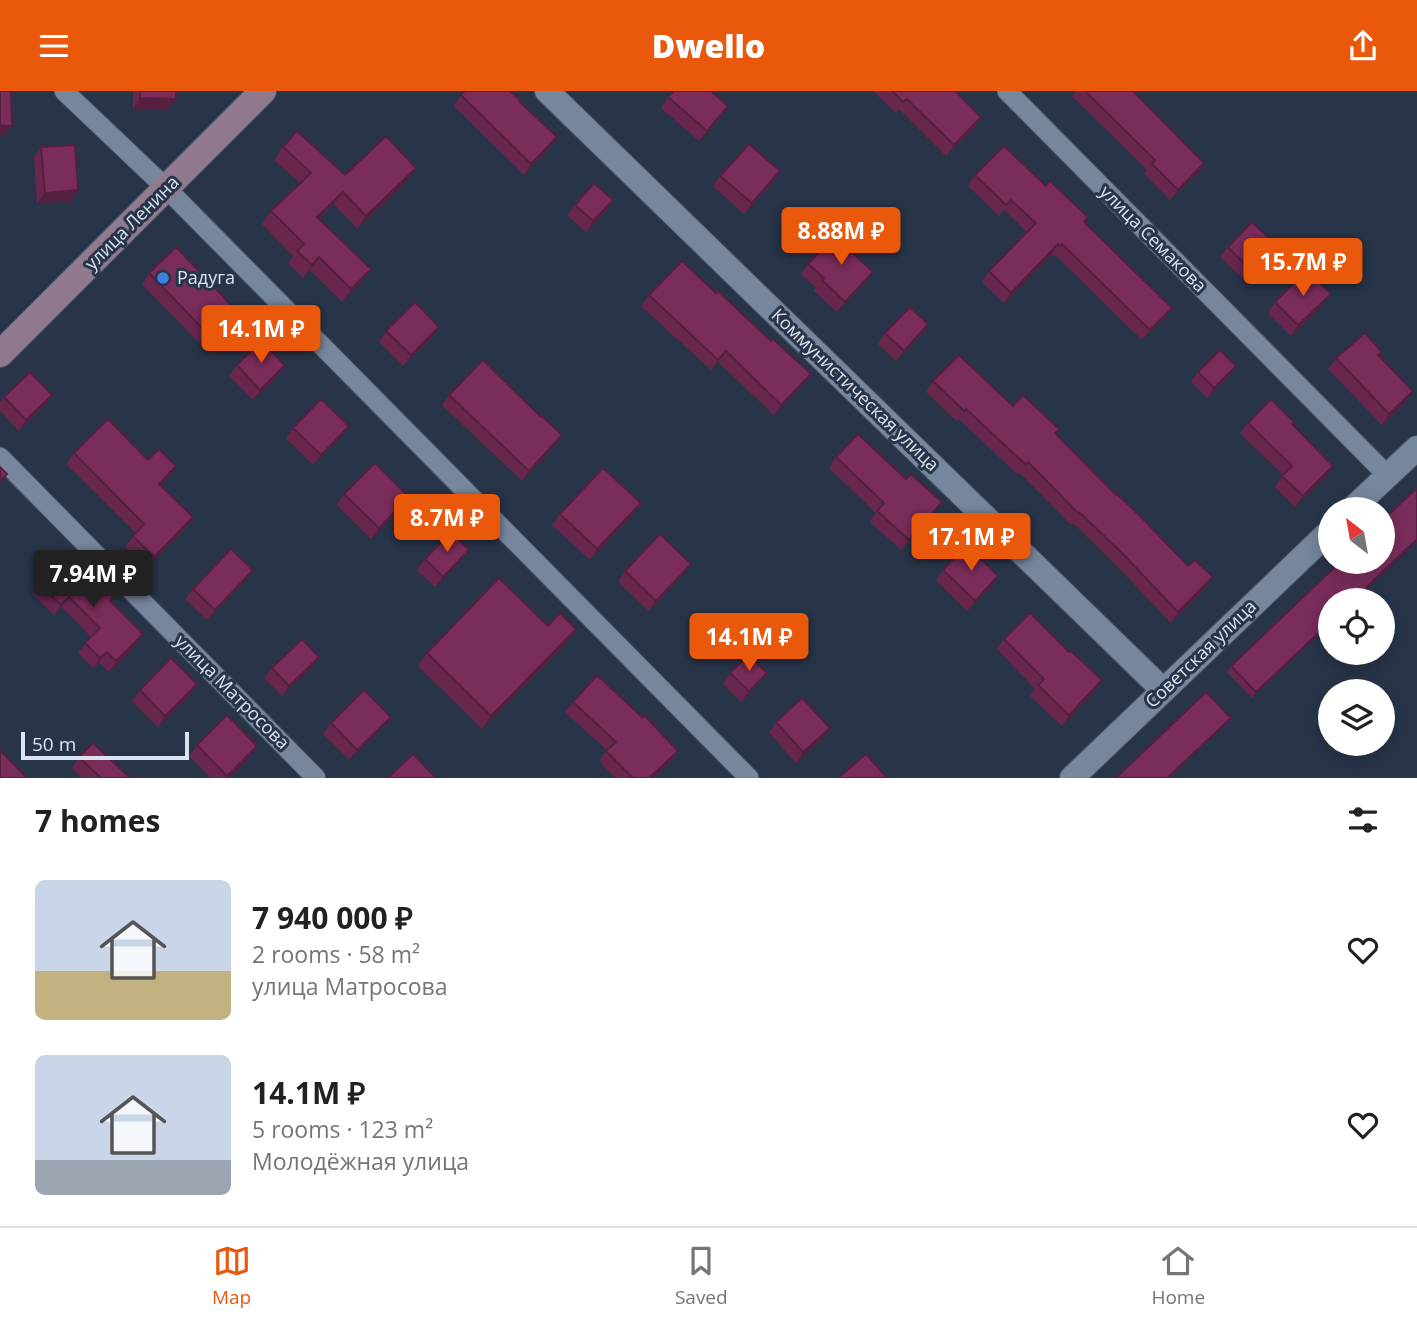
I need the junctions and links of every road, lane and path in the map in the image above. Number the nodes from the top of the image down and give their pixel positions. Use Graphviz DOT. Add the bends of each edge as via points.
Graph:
graph roads {
  1 [pos="64,91"];
  2 [pos="263,91"];
  3 [pos="547,91"];
  4 [pos="1007,91"];
  5 [pos="166,188"];
  6 [pos="0,354"];
  7 [pos="1417,448"];
  8 [pos="0,457"];
  9 [pos="1388,476"];
  10 [pos="1365,497"];
  11 [pos="1318,542"];
  12 [pos="1163,690"];
  13 [pos="316,778"];
  14 [pos="749,778"];
  15 [pos="1072,778"];
  1 -- 5 [label="street"];
  2 -- 5 [label="main road, улица Ленина"];
  3 -- 12 [label="street, Коммунистическая улица"];
  4 -- 9 [label="street, улица Семакова"];
  5 -- 6 [label="main road, улица Ленина"];
  5 -- 14 [label="street"];
  7 -- 9 [label="street"];
  8 -- 13 [label="street, улица Матросова"];
  9 -- 10 [label="street"];
  11 -- 12 [label="street, Советская улица"];
  12 -- 15 [label="street, Советская улица"];
}
